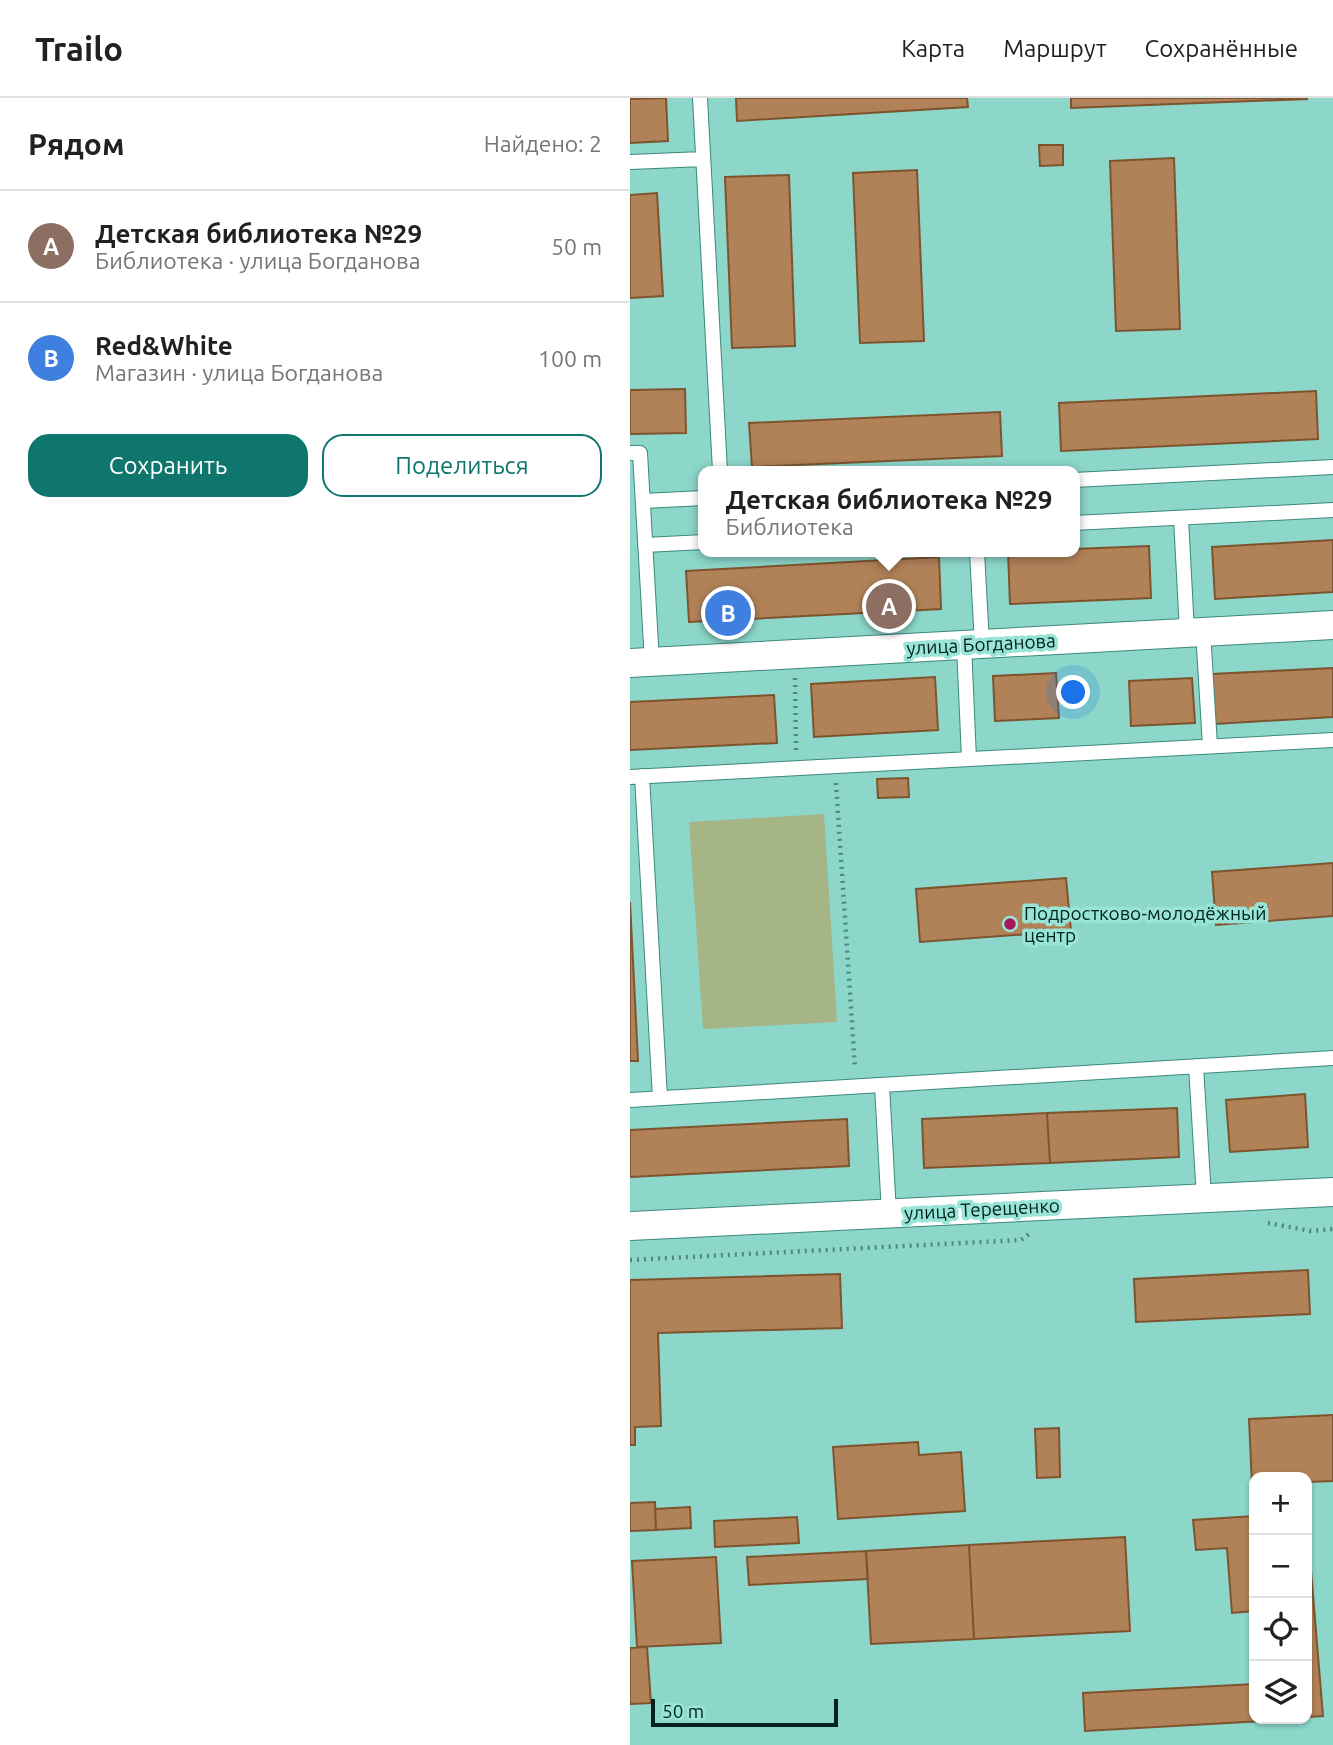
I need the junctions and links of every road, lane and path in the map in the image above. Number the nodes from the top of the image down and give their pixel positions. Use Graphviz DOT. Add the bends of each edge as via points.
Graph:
graph roads {
  1 [pos="700,98"];
  2 [pos="703,159"];
  3 [pos="630,162"];
  4 [pos="630,453"];
  5 [pos="720,466"];
  6 [pos="1333,467"];
  7 [pos="1080,480"];
  8 [pos="698,498"];
  9 [pos="643,501"];
  10 [pos="1333,510"];
  11 [pos="1181,518"];
  12 [pos="1080,523"];
  13 [pos="698,542"];
  14 [pos="645,545"];
  15 [pos="978,557"];
  16 [pos="1333,625"];
  17 [pos="1195,632"];
  18 [pos="973,644"];
  19 [pos="794,654"];
  20 [pos="641,663"];
  21 [pos="1333,740"];
  22 [pos="1210,746"];
  23 [pos="969,759"];
  24 [pos="834,766"];
  25 [pos="797,768"];
  26 [pos="636,776"];
  27 [pos="1333,1058"];
  28 [pos="1196,1066"];
  29 [pos="882,1085"];
  30 [pos="856,1086"];
  31 [pos="660,1098"];
  32 [pos="630,1100"];
  33 [pos="1333,1192"];
  34 [pos="1204,1198"];
  35 [pos="889,1214"];
  36 [pos="630,1226"];
  1 -- 2 [label="lane"];
  2 -- 3 [label="lane"];
  2 -- 5 [label="lane"];
  4 -- 9 [label="lane" via="640,453"];
  6 -- 7 [label="lane"];
  8 -- 9 [label="lane"];
  9 -- 14 [label="lane"];
  10 -- 11 [label="lane"];
  11 -- 12 [label="lane"];
  11 -- 17 [label="lane"];
  13 -- 14 [label="lane"];
  14 -- 20 [label="lane"];
  15 -- 18 [label="lane"];
  16 -- 17 [label="street, улица Богданова"];
  17 -- 18 [label="street, улица Богданова"];
  17 -- 22 [label="lane"];
  18 -- 19 [label="street, улица Богданова"];
  18 -- 23 [label="lane"];
  19 -- 20 [label="street, улица Богданова"];
  19 -- 25 [label="path"];
  21 -- 22 [label="lane"];
  22 -- 23 [label="lane"];
  23 -- 24 [label="lane"];
  24 -- 25 [label="lane"];
  24 -- 30 [label="path"];
  25 -- 26 [label="lane"];
  26 -- 31 [label="lane"];
  27 -- 28 [label="lane"];
  28 -- 29 [label="lane"];
  28 -- 34 [label="lane"];
  29 -- 30 [label="lane"];
  29 -- 35 [label="lane"];
  30 -- 31 [label="lane"];
  31 -- 32 [label="lane"];
  33 -- 34 [label="street, улица Терещенко"];
  34 -- 35 [label="street, улица Терещенко"];
  35 -- 36 [label="street, улица Терещенко"];
}
